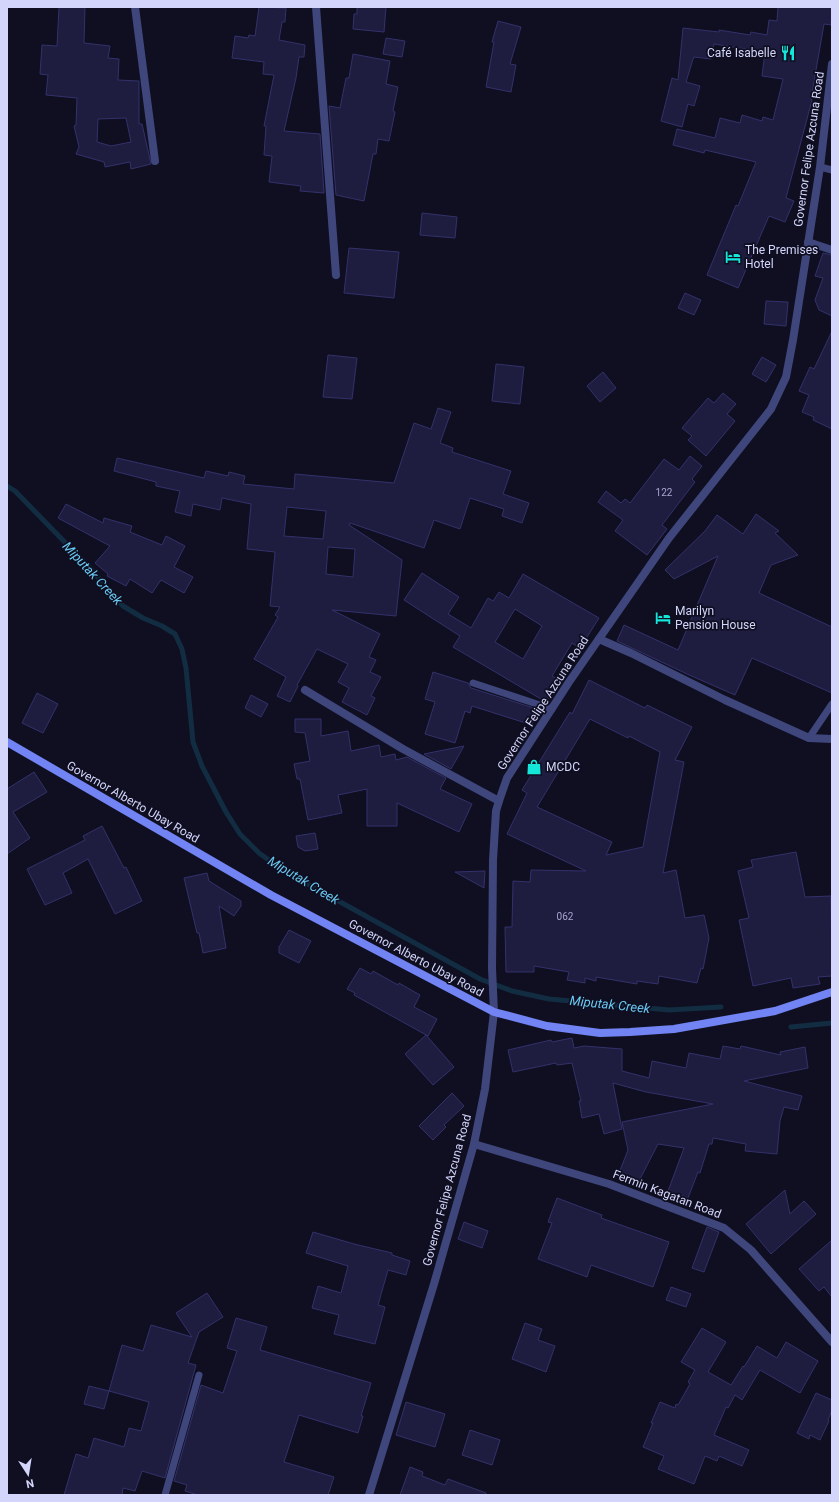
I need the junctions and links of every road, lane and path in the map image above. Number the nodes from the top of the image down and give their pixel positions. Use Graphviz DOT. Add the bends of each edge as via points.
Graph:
graph roads {
  1 [pos="135,7"];
  2 [pos="316,7"];
  3 [pos="832,64"];
  4 [pos="830,97"];
  5 [pos="156,161"];
  6 [pos="820,167"];
  7 [pos="832,170"];
  8 [pos="808,242"];
  9 [pos="832,250"];
  10 [pos="336,275"];
  11 [pos="599,639"];
  12 [pos="474,683"];
  13 [pos="305,690"];
  14 [pos="832,704"];
  15 [pos="552,709"];
  16 [pos="809,738"];
  17 [pos="832,738"];
  18 [pos="7,742"];
  19 [pos="499,801"];
  20 [pos="832,992"];
  21 [pos="494,1012"];
  22 [pos="474,1144"];
  23 [pos="832,1342"];
  24 [pos="198,1375"];
  25 [pos="165,1495"];
  26 [pos="369,1495"];
  1 -- 5 [label="street"];
  2 -- 10 [label="street"];
  3 -- 4 [label="street, Governor Felipe Azcuna Road"];
  4 -- 6 [label="street, Governor Felipe Azcuna Road"];
  6 -- 7 [label="lane"];
  6 -- 8 [label="street, Governor Felipe Azcuna Road"];
  8 -- 9 [label="street"];
  8 -- 11 [label="street, Governor Felipe Azcuna Road" via="786,377 771,409 669,538"];
  11 -- 15 [label="street, Governor Felipe Azcuna Road"];
  11 -- 16 [label="street"];
  12 -- 15 [label="lane"];
  13 -- 19 [label="street" via="403,749"];
  14 -- 16 [label="lane"];
  15 -- 19 [label="street, Governor Felipe Azcuna Road" via="507,778"];
  16 -- 17 [label="street"];
  18 -- 21 [label="main road, Governor Alberto Ubay Road" via="271,895"];
  19 -- 21 [label="street, Governor Felipe Azcuna Road" via="493,860"];
  20 -- 21 [label="main road, Governor Alberto Ubay Road" via="775,1011 674,1029 630,1032 600,1033 546,1026"];
  21 -- 22 [label="street, Governor Felipe Azcuna Road" via="485,1089"];
  22 -- 23 [label="street, Fermin Kagatan Road" via="609,1184 724,1228 751,1250"];
  22 -- 26 [label="street, Governor Felipe Azcuna Road"];
  24 -- 25 [label="lane"];
}
